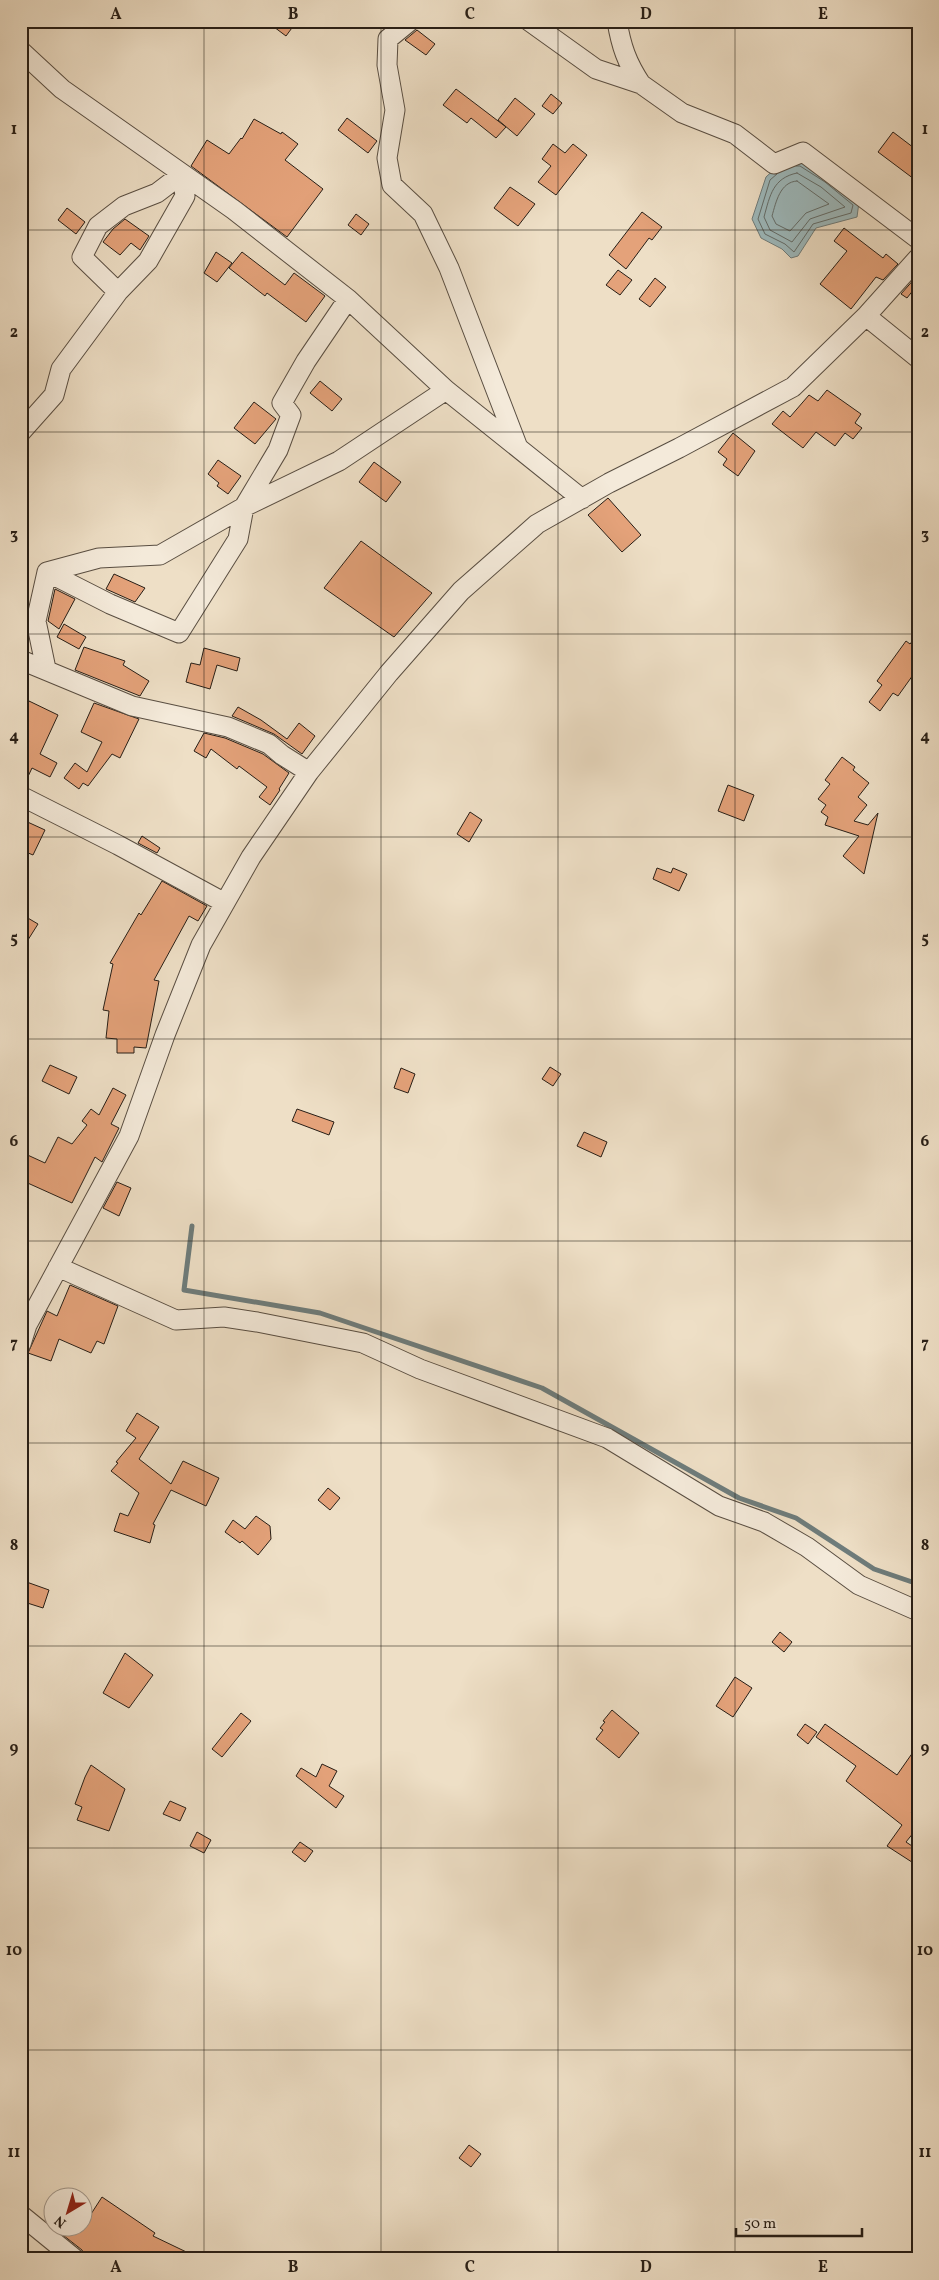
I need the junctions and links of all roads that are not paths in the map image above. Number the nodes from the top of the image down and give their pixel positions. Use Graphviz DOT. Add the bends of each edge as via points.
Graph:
graph roads {
  1 [pos="410,21"];
  2 [pos="529,21"];
  3 [pos="617,21"];
  4 [pos="21,51"];
  5 [pos="641,84"];
  6 [pos="182,174"];
  7 [pos="918,239"];
  8 [pos="918,258"];
  9 [pos="118,292"];
  10 [pos="348,299"];
  11 [pos="866,316"];
  12 [pos="918,358"];
  13 [pos="446,390"];
  14 [pos="21,432"];
  15 [pos="518,447"];
  16 [pos="582,498"];
  17 [pos="244,507"];
  18 [pos="46,572"];
  19 [pos="21,660"];
  20 [pos="46,668"];
  21 [pos="309,772"];
  22 [pos="21,796"];
  23 [pos="225,903"];
  24 [pos="58,1268"];
  25 [pos="21,1344"];
  26 [pos="918,1612"];
  27 [pos="21,2215"];
  28 [pos="75,2259"];
  1 -- 15 [label="street" via="388,39 387,65 395,110 387,158 392,185 423,214 449,268"];
  2 -- 5 [label="street" via="596,70"];
  3 -- 5 [label="street" via="629,66"];
  4 -- 6 [label="street" via="62,89"];
  5 -- 7 [label="street" via="682,113 736,134 774,164 803,152"];
  6 -- 9 [label="street" via="184,196 148,261"];
  6 -- 9 [label="street" via="157,193 124,206 98,226 82,257"];
  6 -- 10 [label="street" via="234,210"];
  8 -- 11 [label="street"];
  9 -- 14 [label="street" via="61,369 54,395"];
  10 -- 13 [label="street"];
  10 -- 17 [label="street" via="282,403 291,415 278,450"];
  11 -- 12 [label="street"];
  11 -- 16 [label="street" via="793,387"];
  13 -- 15 [label="street"];
  13 -- 17 [label="street" via="339,461"];
  15 -- 16 [label="street"];
  16 -- 21 [label="street" via="537,524 461,591"];
  17 -- 18 [label="street" via="160,555 99,558"];
  17 -- 18 [label="street" via="238,539 179,633"];
  18 -- 20 [label="street" via="36,621"];
  19 -- 20 [label="street"];
  20 -- 21 [label="street" via="132,706 228,727 270,744"];
  21 -- 23 [label="street" via="251,857"];
  22 -- 23 [label="street"];
  23 -- 24 [label="street" via="201,945 129,1136"];
  24 -- 25 [label="street" via="27,1325"];
  24 -- 26 [label="street" via="176,1320 224,1317 363,1343 420,1369 607,1438 719,1506 764,1522 807,1547 859,1585"];
  27 -- 28 [label="street"];
}
